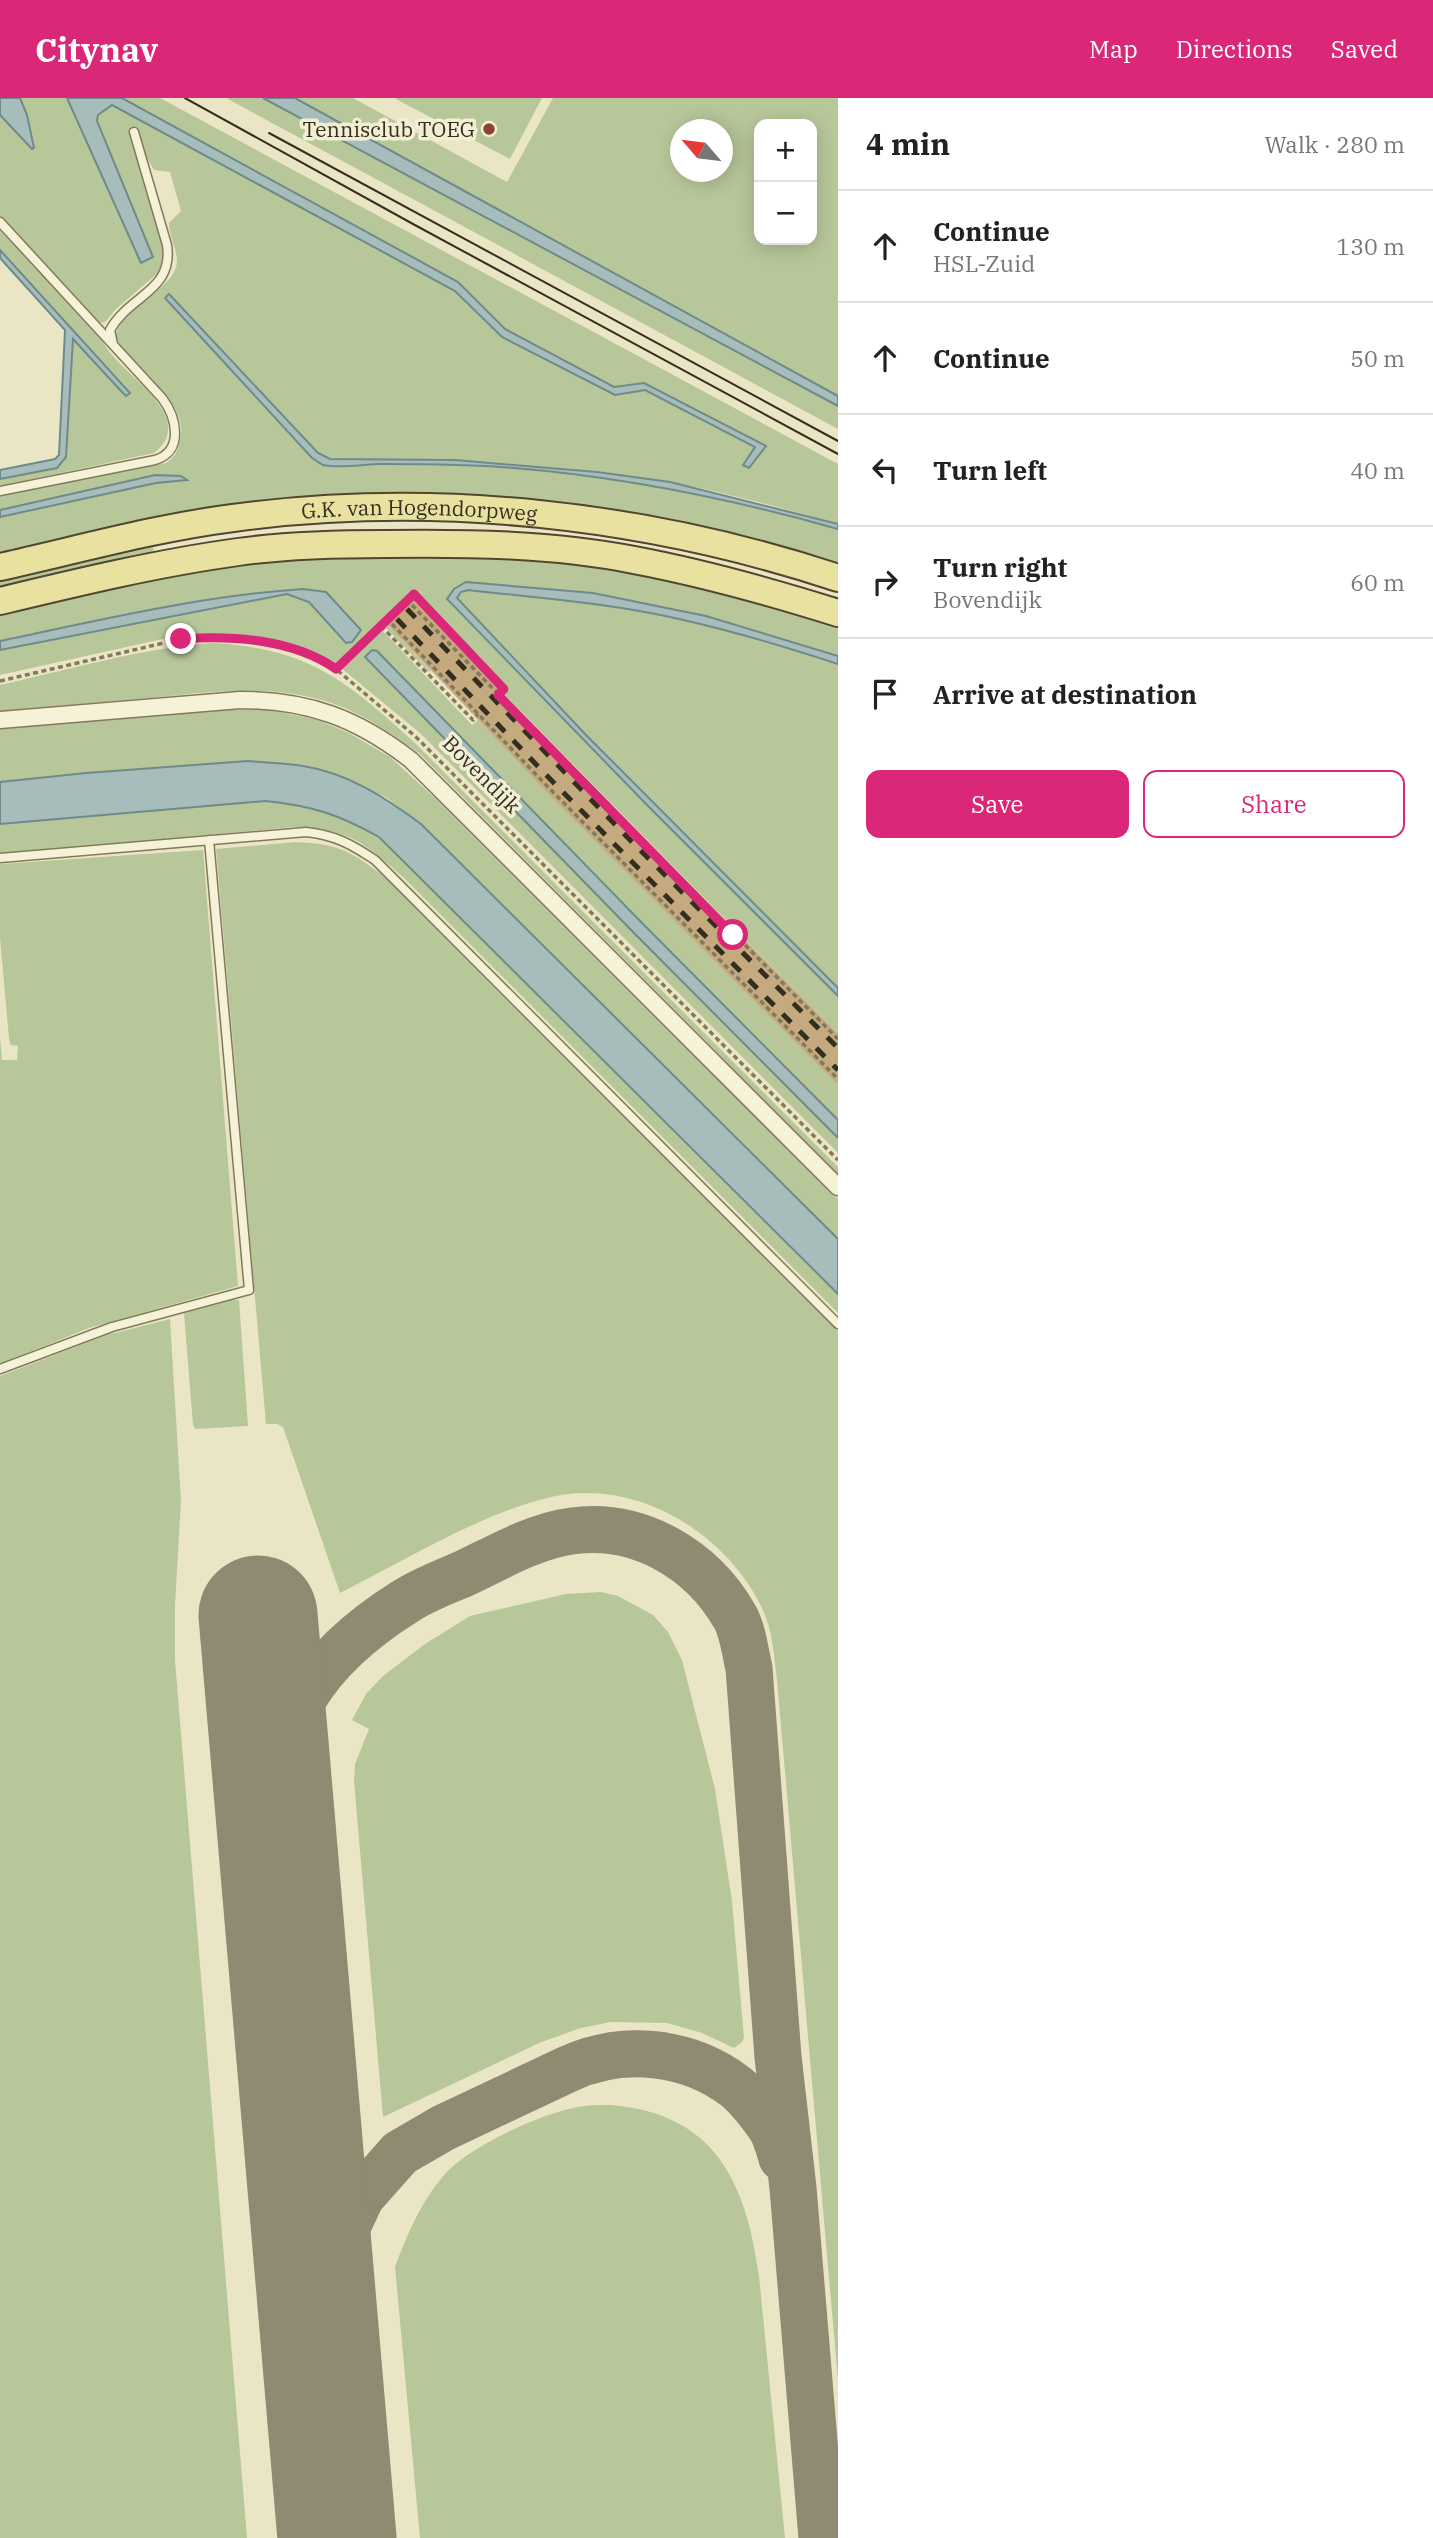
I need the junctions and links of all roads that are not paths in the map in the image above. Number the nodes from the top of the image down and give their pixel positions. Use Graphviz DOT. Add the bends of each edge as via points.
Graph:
graph roads {
  1 [pos="134,132"];
  2 [pos="0,222"];
  3 [pos="116,349"];
  4 [pos="0,491"];
  5 [pos="0,567"];
  6 [pos="838,578"];
  7 [pos="0,601"];
  8 [pos="838,613"];
  9 [pos="0,720"];
  10 [pos="209,840"];
  11 [pos="0,858"];
  12 [pos="838,1187"];
  13 [pos="838,1324"];
  14 [pos="0,1369"];
  1 -- 3 [label="lane" via="169,262 159,281 112,325 109,335"];
  2 -- 3 [label="lane"];
  3 -- 4 [label="lane" via="167,406 175,426 172,449 155,460"];
  5 -- 6 [label="main road, G.K. van Hogendorpweg" via="232,518 415,507 636,526 722,544"];
  7 -- 8 [label="main road, G.K. van Hogendorpweg" via="239,552 344,544 512,545 631,559"];
  9 -- 12 [label="street, Bovendijk" via="240,700 317,709 355,723 411,760"];
  10 -- 11 [label="lane"];
  10 -- 13 [label="lane" via="328,834 375,860"];
  10 -- 14 [label="lane" via="249,1290 112,1327"];
}
